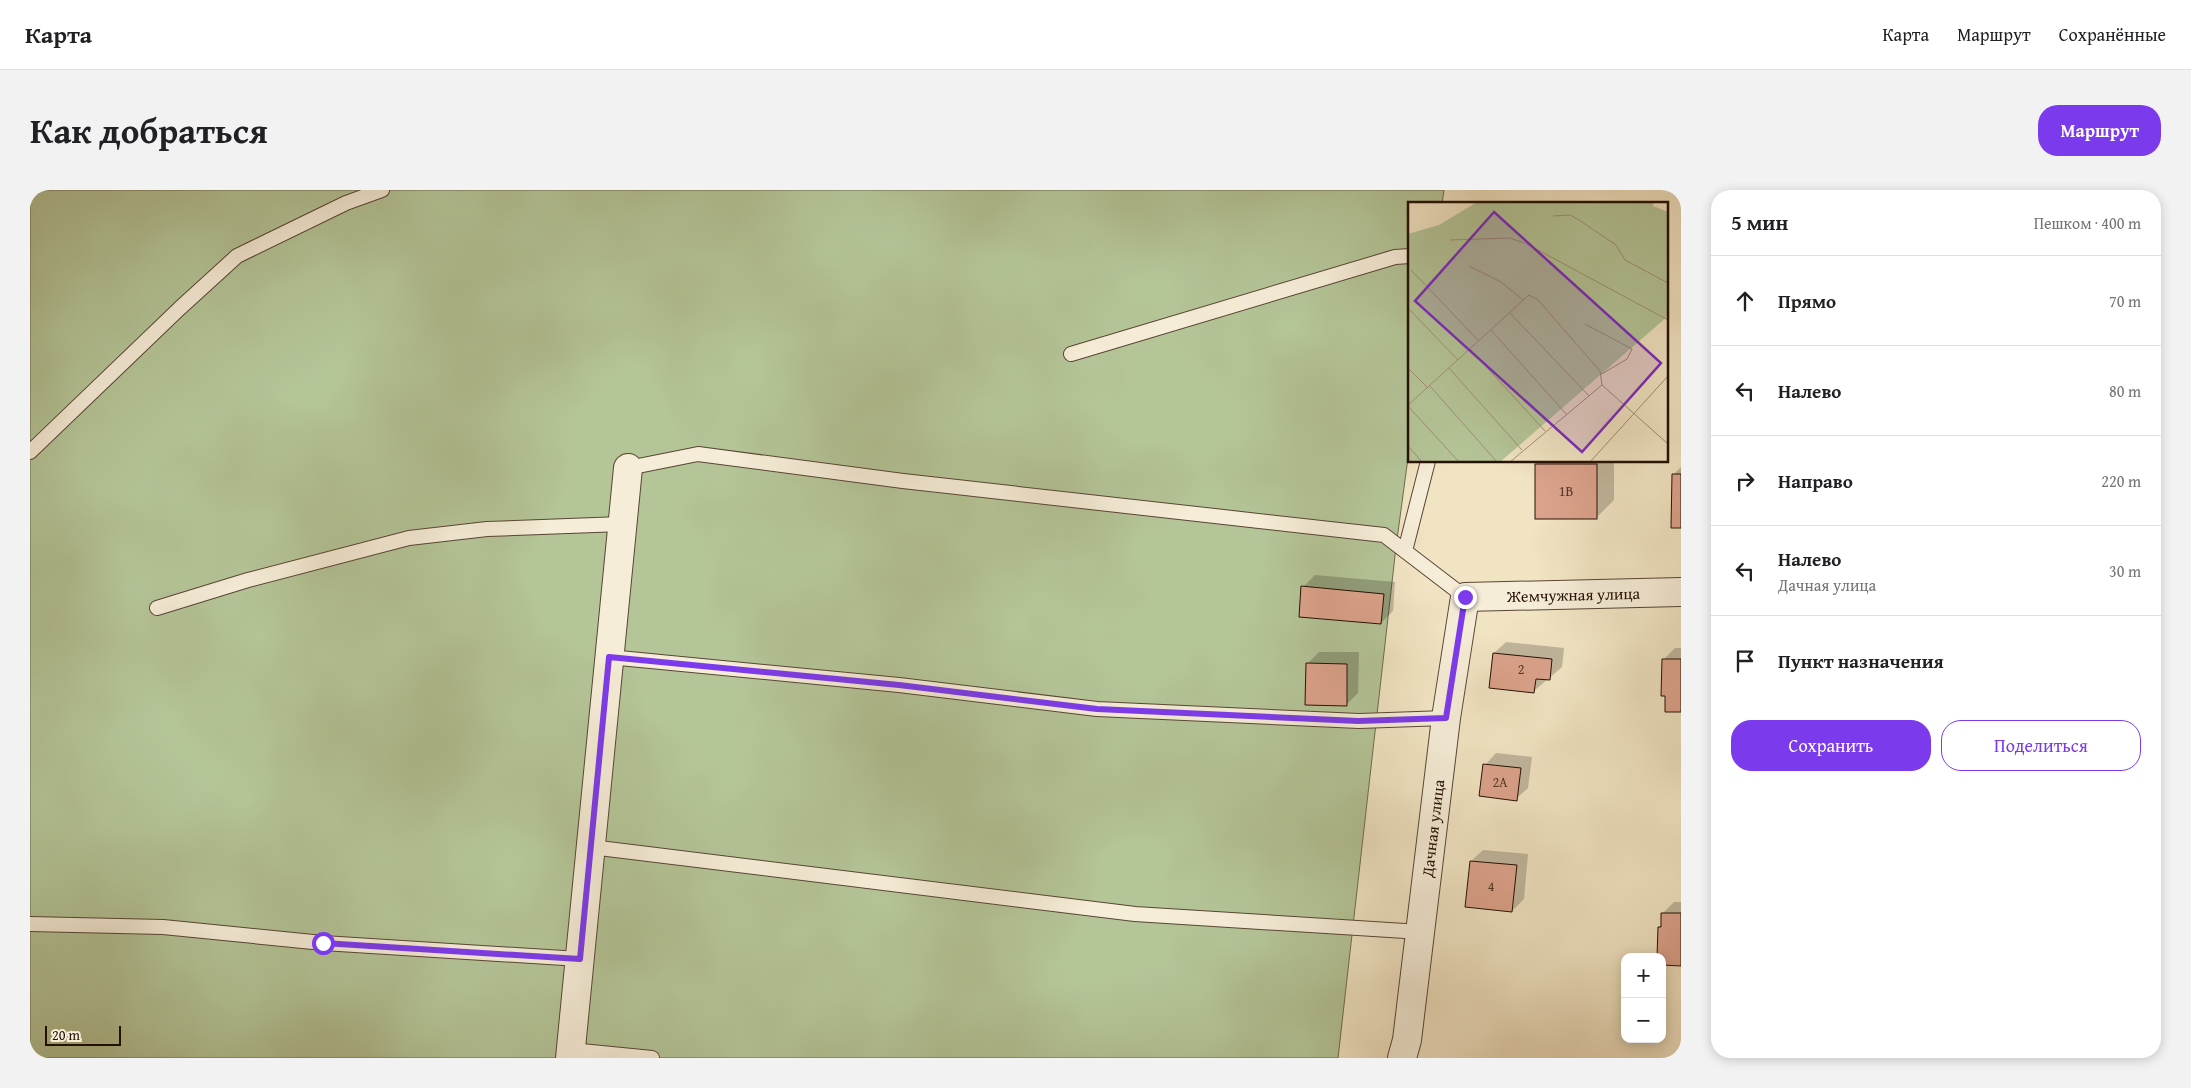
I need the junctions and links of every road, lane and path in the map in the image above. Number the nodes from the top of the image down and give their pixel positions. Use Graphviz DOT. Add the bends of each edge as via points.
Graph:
graph roads {
  1 [pos="382,190"];
  2 [pos="1408,256"];
  3 [pos="1071,354"];
  4 [pos="30,452"];
  5 [pos="1428,462"];
  6 [pos="628,468"];
  7 [pos="622,524"];
  8 [pos="1405,551"];
  9 [pos="1681,592"];
  10 [pos="1465,597"];
  11 [pos="157,608"];
  12 [pos="609,657"];
  13 [pos="1446,718"];
  14 [pos="591,847"];
  15 [pos="30,924"];
  16 [pos="1421,932"];
  17 [pos="580,959"];
  18 [pos="571,1054"];
  19 [pos="652,1058"];
  20 [pos="1402,1058"];
  1 -- 4 [label="lane" via="346,203 237,256"];
  2 -- 3 [label="lane" via="1395,257"];
  5 -- 8 [label="lane"];
  6 -- 7 [label="street"];
  6 -- 8 [label="lane" via="698,454 903,482 1384,535"];
  7 -- 11 [label="lane" via="487,529 409,538 248,580"];
  7 -- 12 [label="street"];
  8 -- 10 [label="lane"];
  9 -- 10 [label="street, Жемчужная улица"];
  10 -- 13 [label="street, Дачная улица"];
  12 -- 13 [label="lane" via="899,685 1097,709 1358,721"];
  12 -- 14 [label="street"];
  13 -- 16 [label="street, Дачная улица"];
  14 -- 16 [label="lane" via="1135,914"];
  14 -- 17 [label="street"];
  15 -- 17 [label="lane" via="163,927 323,943"];
  16 -- 20 [label="street, Дачная улица"];
  17 -- 18 [label="street"];
  18 -- 19 [label="lane"];
}
